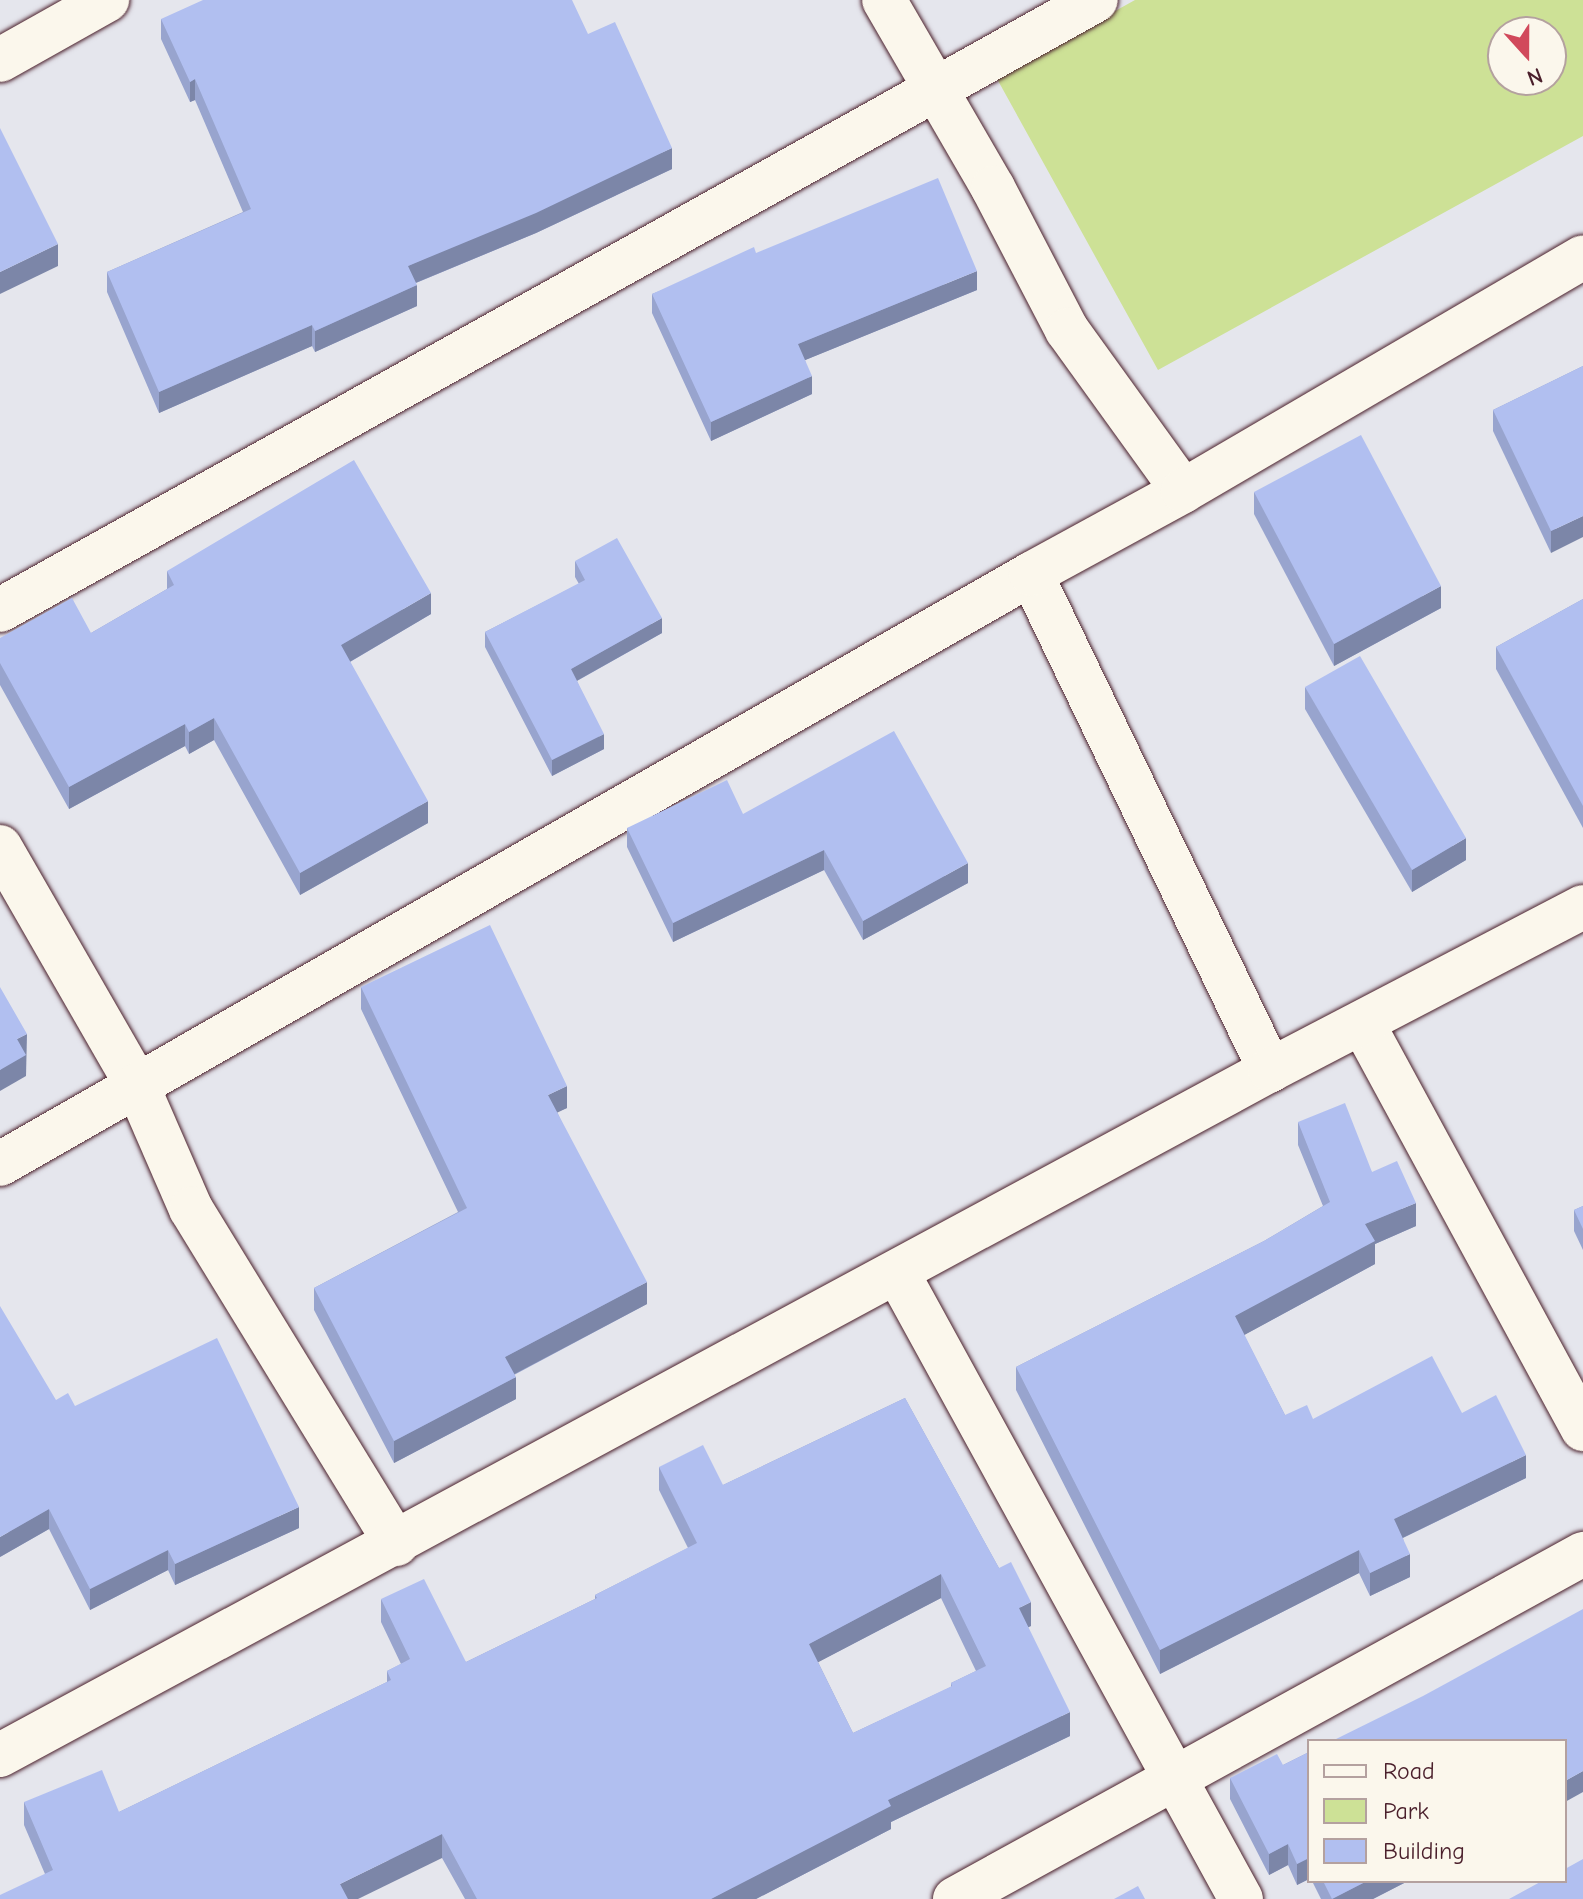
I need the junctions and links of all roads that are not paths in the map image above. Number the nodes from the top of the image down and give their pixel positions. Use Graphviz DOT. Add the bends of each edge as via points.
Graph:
graph roads {
  1 [pos="107,0"];
  2 [pos="884,0"];
  3 [pos="1096,0"];
  4 [pos="0,60"];
  5 [pos="937,88"];
  6 [pos="1583,257"];
  7 [pos="1183,491"];
  8 [pos="1031,574"];
  9 [pos="0,610"];
  10 [pos="0,847"];
  11 [pos="1583,907"];
  12 [pos="1363,1024"];
  13 [pos="1270,1070"];
  14 [pos="137,1085"];
  15 [pos="0,1164"];
  16 [pos="897,1272"];
  17 [pos="1583,1429"];
  18 [pos="396,1544"];
  19 [pos="1583,1554"];
  20 [pos="0,1755"];
  21 [pos="1174,1778"];
  22 [pos="955,1899"];
  23 [pos="1241,1899"];
  1 -- 4 [label="street"];
  2 -- 5 [label="street"];
  3 -- 5 [label="street"];
  5 -- 7 [label="street" via="1067,330"];
  5 -- 9 [label="street"];
  6 -- 7 [label="street"];
  7 -- 8 [label="street"];
  8 -- 13 [label="street"];
  8 -- 14 [label="street"];
  10 -- 14 [label="street"];
  11 -- 12 [label="street"];
  12 -- 13 [label="street"];
  12 -- 17 [label="street"];
  13 -- 16 [label="street"];
  14 -- 15 [label="street"];
  14 -- 18 [label="street" via="191,1209"];
  16 -- 18 [label="street"];
  16 -- 21 [label="street"];
  18 -- 20 [label="street"];
  19 -- 21 [label="street"];
  21 -- 22 [label="street"];
  21 -- 23 [label="street"];
}
